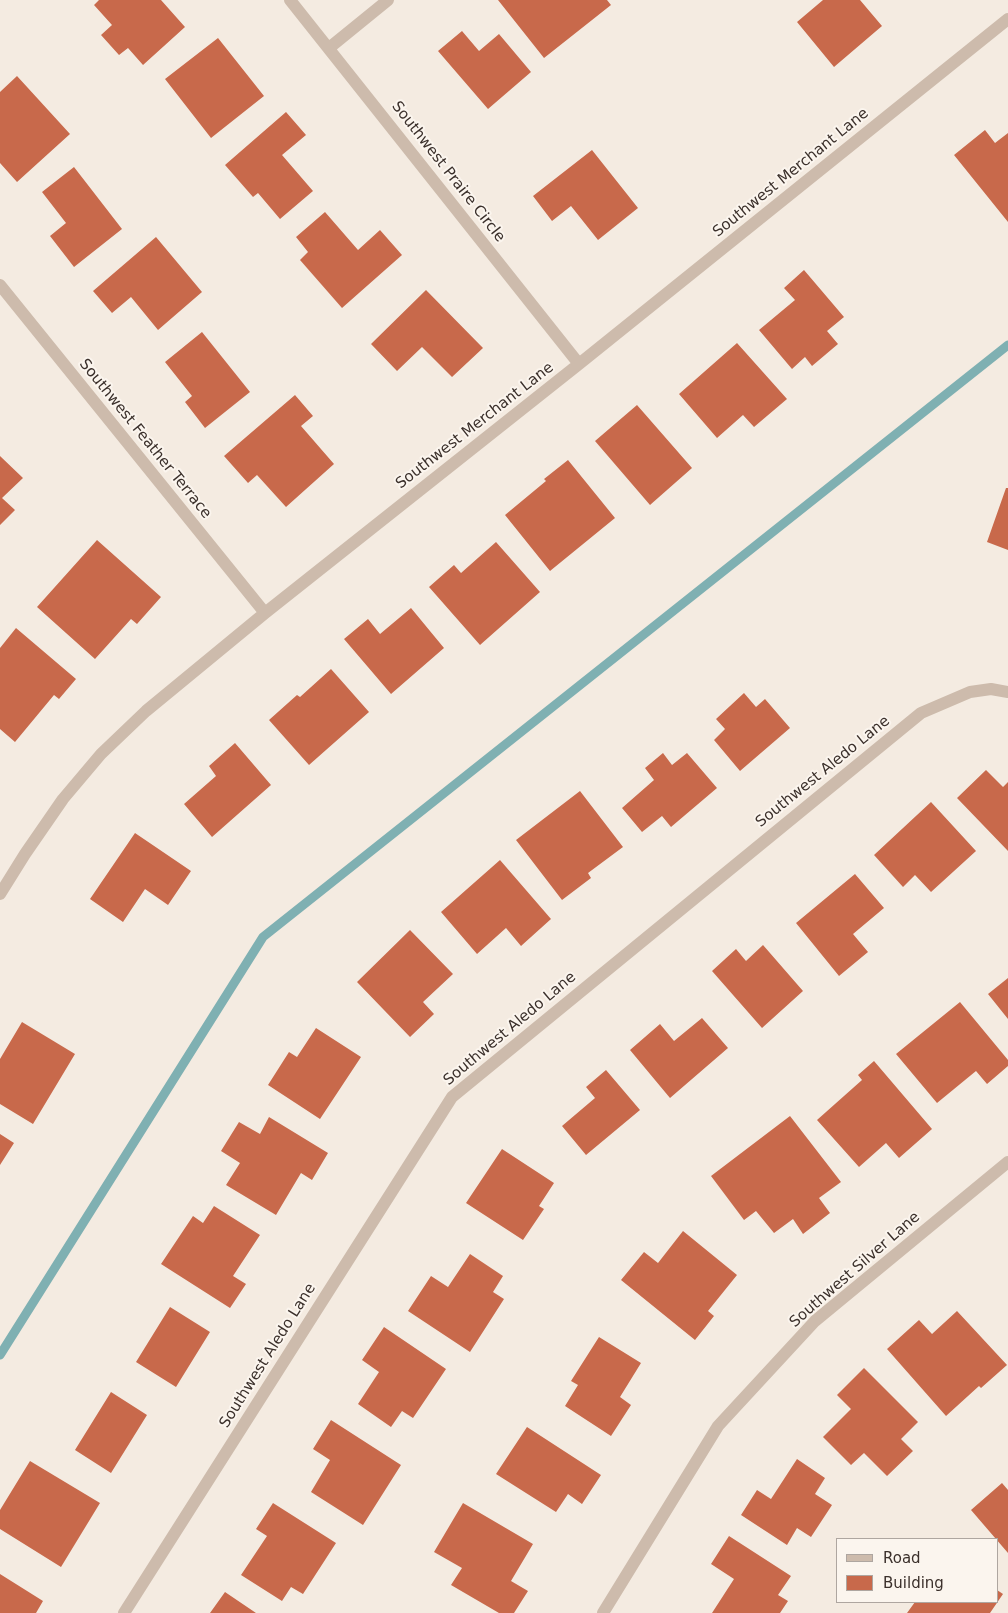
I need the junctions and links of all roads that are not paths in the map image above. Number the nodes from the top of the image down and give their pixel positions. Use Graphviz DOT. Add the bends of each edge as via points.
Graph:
graph roads {
  1 [pos="290,0"];
  2 [pos="388,0"];
  3 [pos="1008,19"];
  4 [pos="329,48"];
  5 [pos="0,285"];
  6 [pos="5,301"];
  7 [pos="579,364"];
  8 [pos="265,614"];
  9 [pos="1008,692"];
  10 [pos="0,894"];
  11 [pos="1008,1162"];
  12 [pos="124,1613"];
  13 [pos="603,1613"];
  1 -- 4 [label="street, Southwest Praire Circle"];
  2 -- 4 [label="street"];
  3 -- 7 [label="street, Southwest Merchant Lane"];
  4 -- 7 [label="street, Southwest Praire Circle"];
  5 -- 6 [label="street, Southwest Feather Terrace"];
  6 -- 8 [label="street, Southwest Feather Terrace"];
  7 -- 8 [label="street, Southwest Merchant Lane"];
  8 -- 10 [label="street, Southwest Merchant Lane" via="146,711 100,754 64,799"];
  9 -- 12 [label="street, Southwest Aledo Lane" via="991,689 970,692 921,713 452,1097"];
  11 -- 13 [label="street, Southwest Silver Lane" via="815,1321 718,1426"];
}
